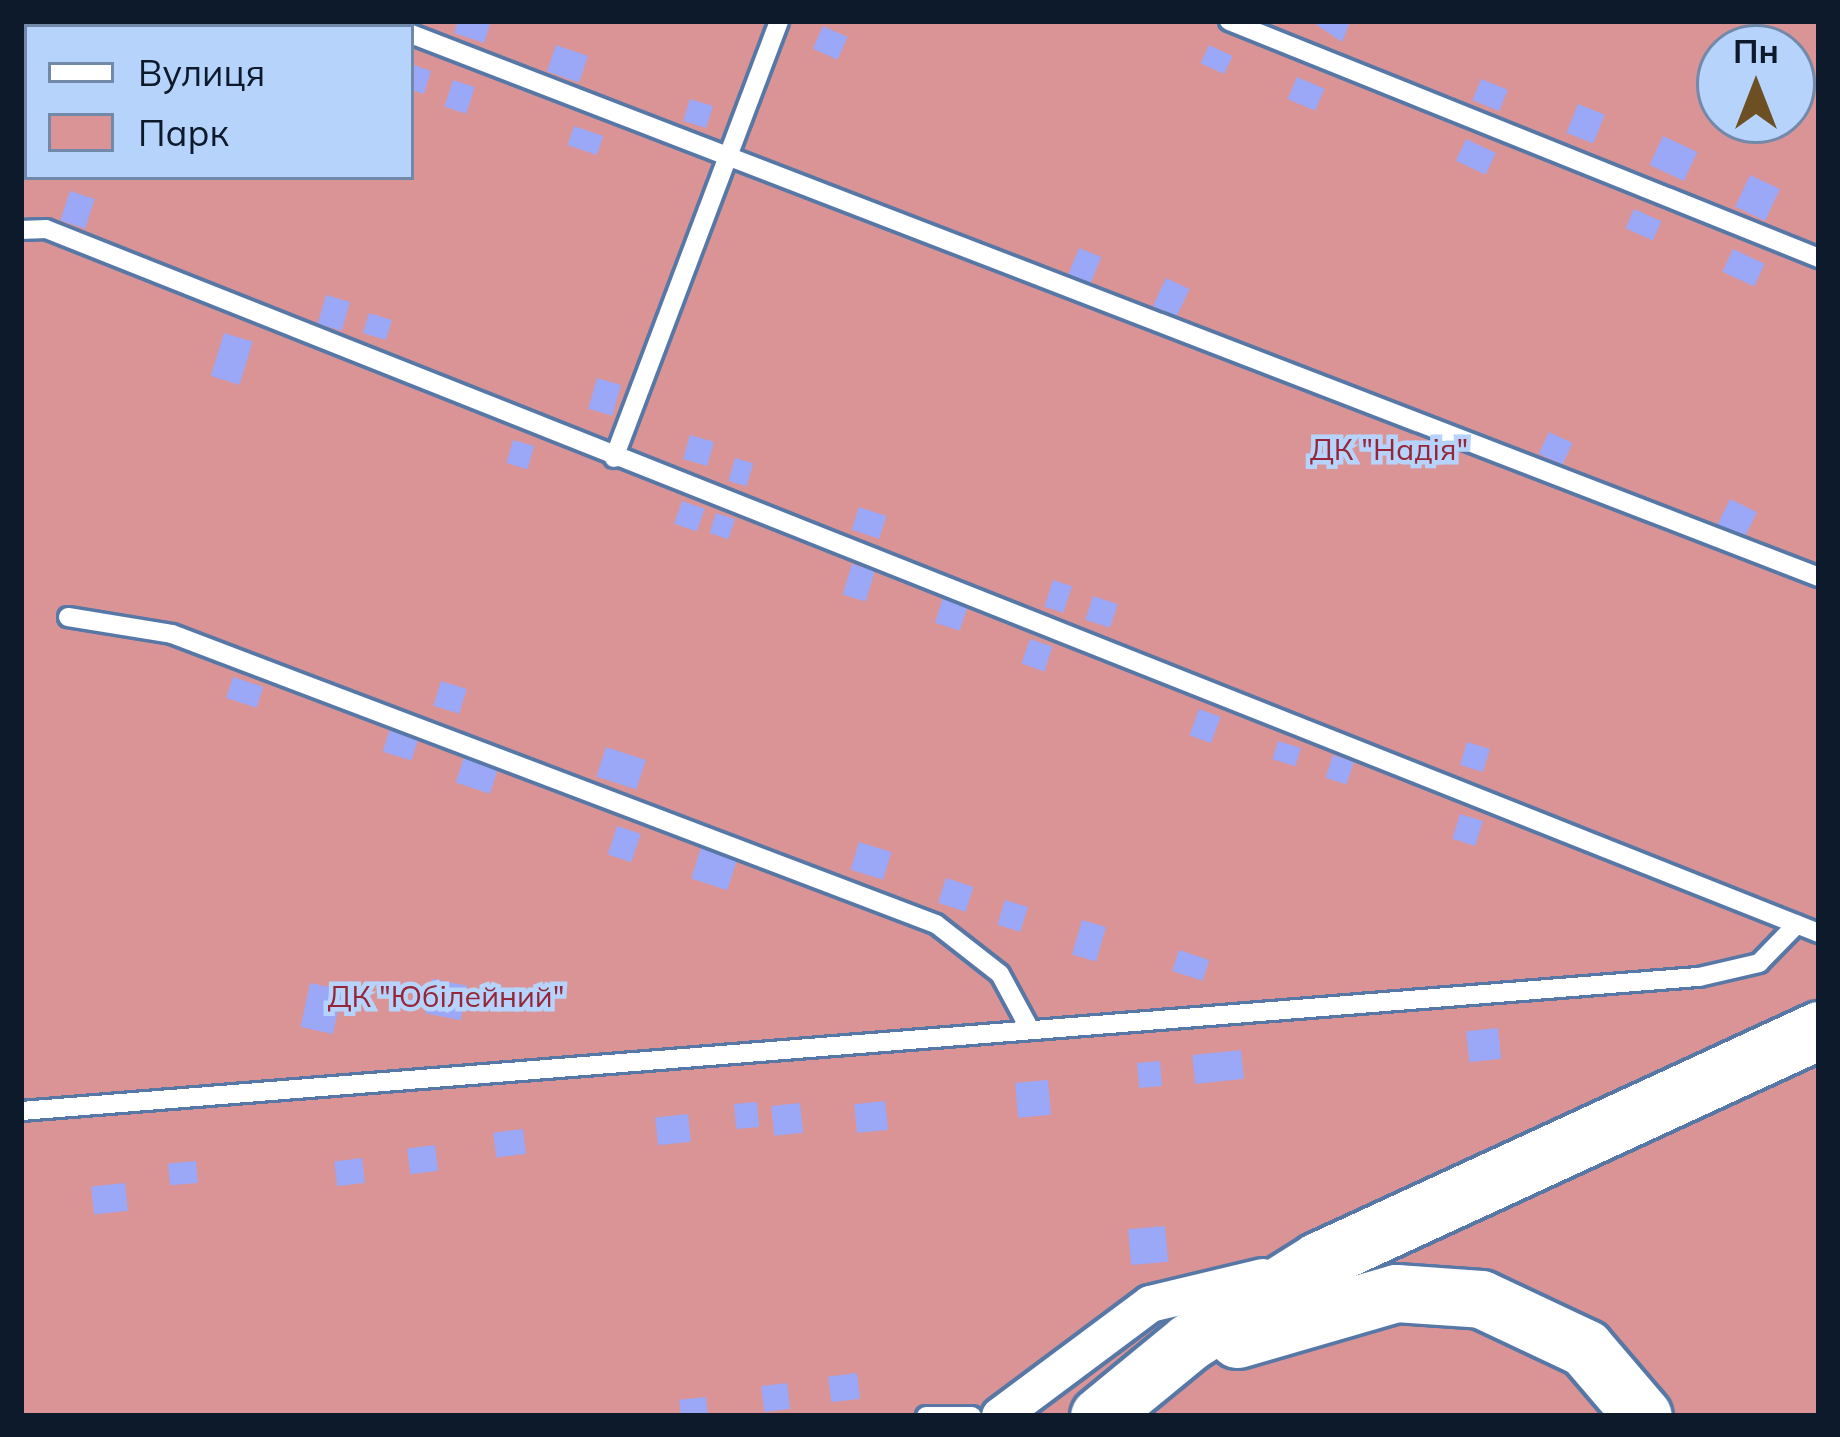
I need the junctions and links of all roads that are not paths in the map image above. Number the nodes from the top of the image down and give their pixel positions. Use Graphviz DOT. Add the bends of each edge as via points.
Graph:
graph roads {
  1 [pos="779,21"];
  2 [pos="1229,21"];
  3 [pos="414,35"];
  4 [pos="725,154"];
  5 [pos="21,230"];
  6 [pos="1819,258"];
  7 [pos="614,458"];
  8 [pos="1819,577"];
  9 [pos="68,617"];
  10 [pos="1797,924"];
  11 [pos="1819,933"];
  12 [pos="1027,1024"];
  13 [pos="1819,1030"];
  14 [pos="21,1111"];
  15 [pos="1318,1261"];
  16 [pos="1101,1414"];
  17 [pos="926,1416"];
  18 [pos="971,1416"];
  19 [pos="1000,1416"];
  20 [pos="1643,1416"];
  1 -- 4 [label="lane"];
  2 -- 6 [label="lane"];
  3 -- 4 [label="lane"];
  4 -- 7 [label="lane"];
  4 -- 8 [label="lane"];
  5 -- 7 [label="lane" via="46,229"];
  7 -- 10 [label="lane"];
  9 -- 12 [label="lane" via="172,634 936,924 1000,974"];
  10 -- 11 [label="lane"];
  10 -- 12 [label="lane" via="1759,963 1699,977"];
  12 -- 14 [label="lane"];
  13 -- 15 [label="main road"];
  15 -- 16 [label="main road" via="1189,1342"];
  15 -- 19 [label="street" via="1150,1304"];
  16 -- 20 [label="main road" via="1227,1343 1396,1293 1517,1310 1585,1348"];
  17 -- 18 [label="lane"];
}
